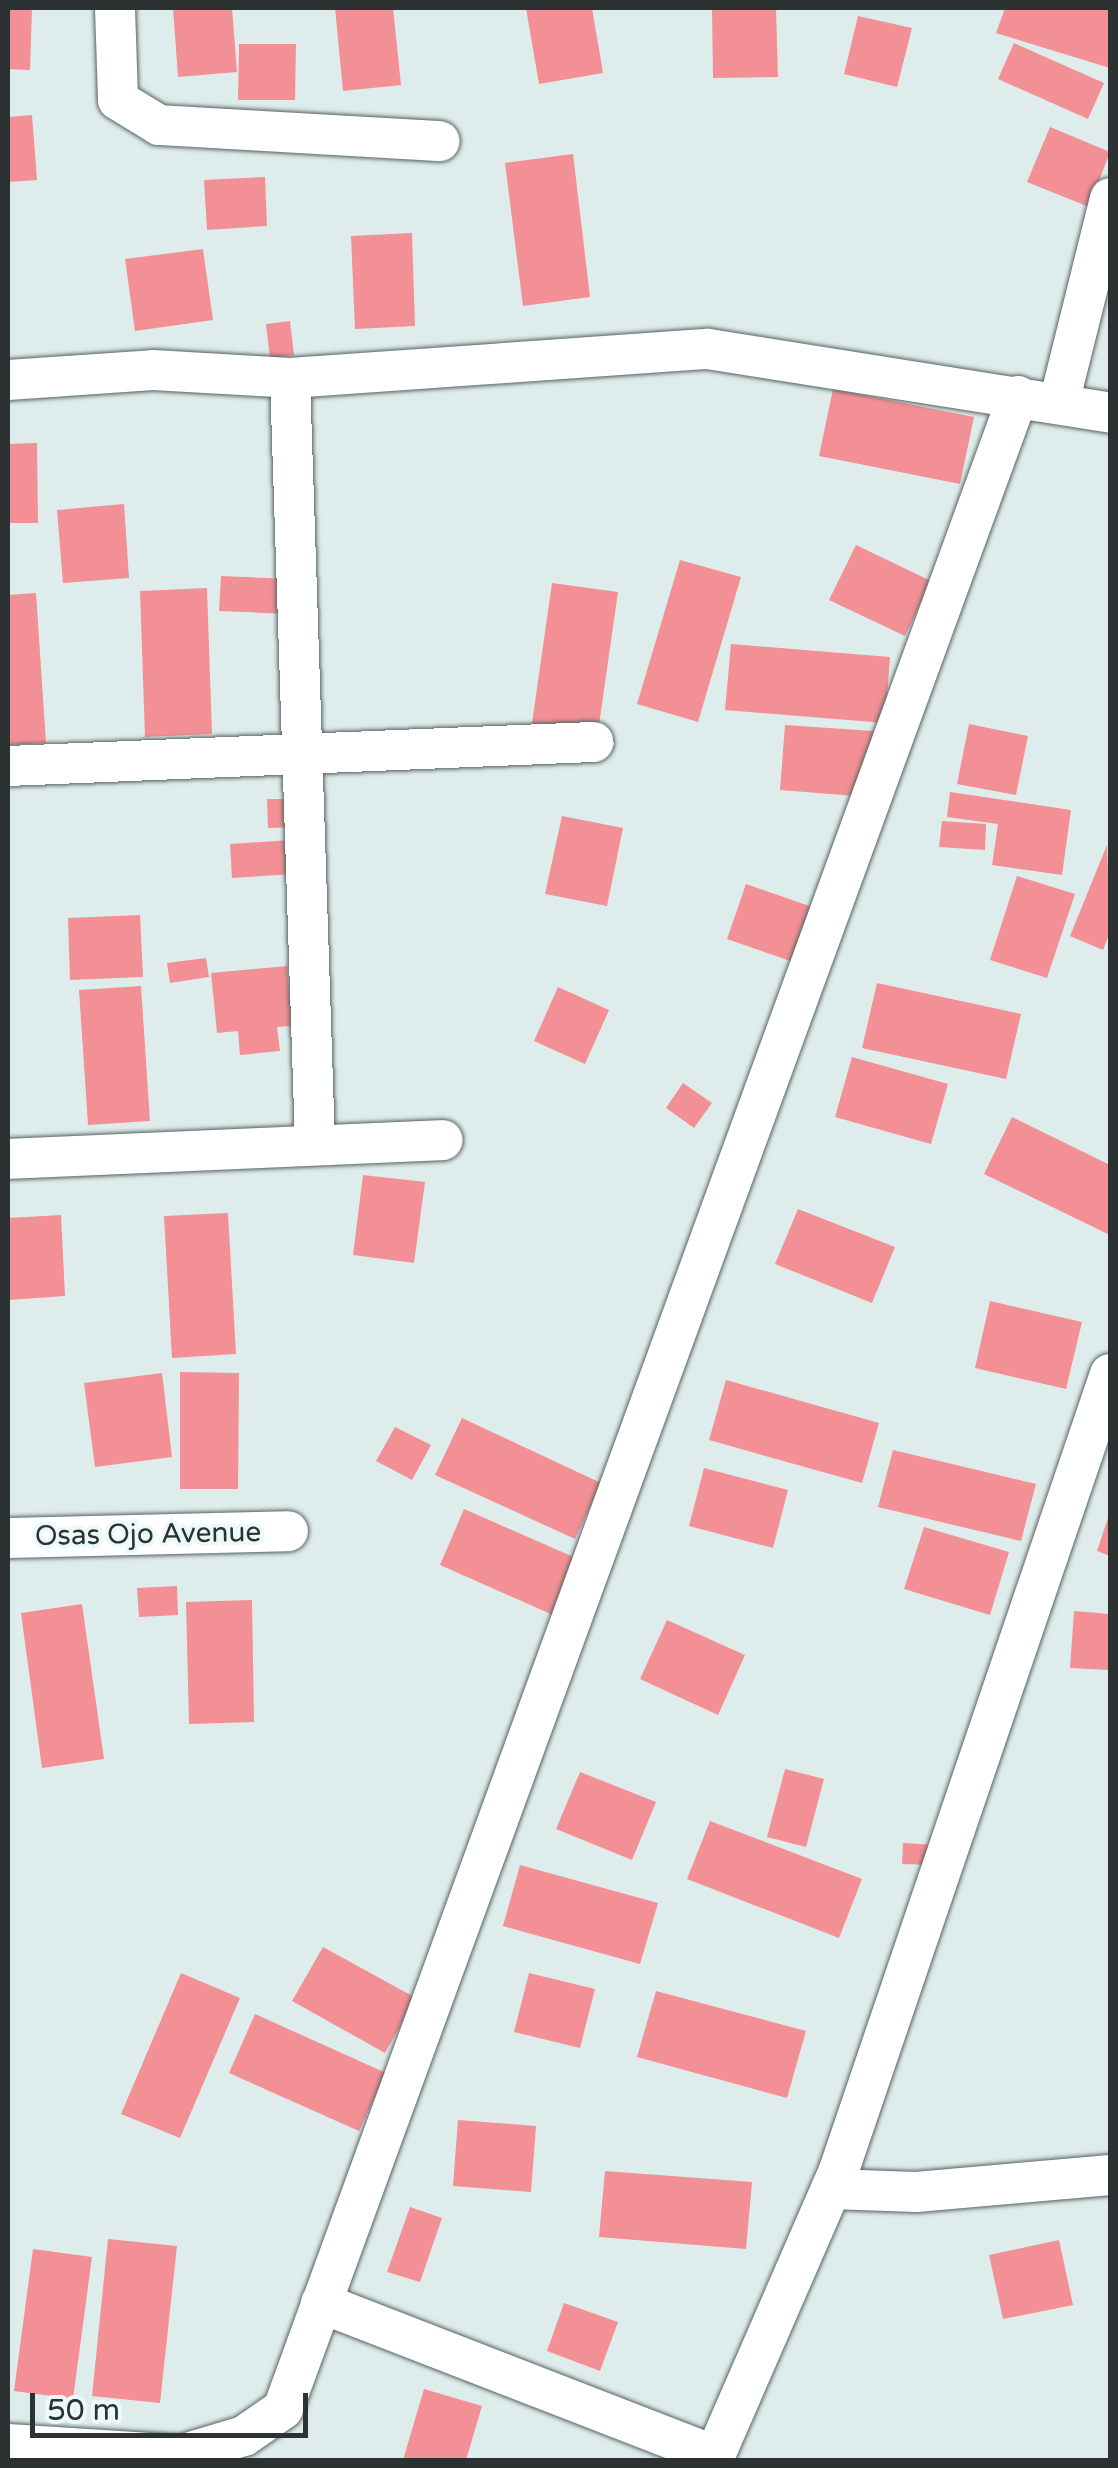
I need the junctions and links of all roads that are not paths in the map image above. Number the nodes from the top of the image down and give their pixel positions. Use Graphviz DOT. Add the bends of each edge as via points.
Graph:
graph roads {
  1 [pos="114,8"];
  2 [pos="440,141"];
  3 [pos="1110,198"];
  4 [pos="290,378"];
  5 [pos="8,380"];
  6 [pos="1018,396"];
  7 [pos="1059,403"];
  8 [pos="1110,412"];
  9 [pos="594,742"];
  10 [pos="300,750"];
  11 [pos="8,766"];
  12 [pos="443,1140"];
  13 [pos="314,1144"];
  14 [pos="8,1159"];
  15 [pos="1110,1374"];
  16 [pos="288,1531"];
  17 [pos="8,1538"];
  18 [pos="1110,2175"];
  19 [pos="831,2189"];
  20 [pos="321,2303"];
  21 [pos="8,2444"];
  22 [pos="714,2458"];
  1 -- 2 [label="street" via="118,100 158,125"];
  3 -- 7 [label="street"];
  4 -- 5 [label="street" via="152,370"];
  4 -- 6 [label="street" via="708,349"];
  4 -- 10 [label="street"];
  6 -- 7 [label="street"];
  6 -- 20 [label="street"];
  7 -- 8 [label="street"];
  9 -- 10 [label="street"];
  10 -- 11 [label="street"];
  10 -- 13 [label="street"];
  12 -- 13 [label="street"];
  13 -- 14 [label="street"];
  15 -- 19 [label="street" via="980,1770"];
  16 -- 17 [label="street, Osas Ojo Avenue"];
  18 -- 19 [label="street" via="933,2191"];
  19 -- 22 [label="street"];
  20 -- 21 [label="street" via="282,2409 244,2436 181,2455"];
  20 -- 22 [label="street"];
}
